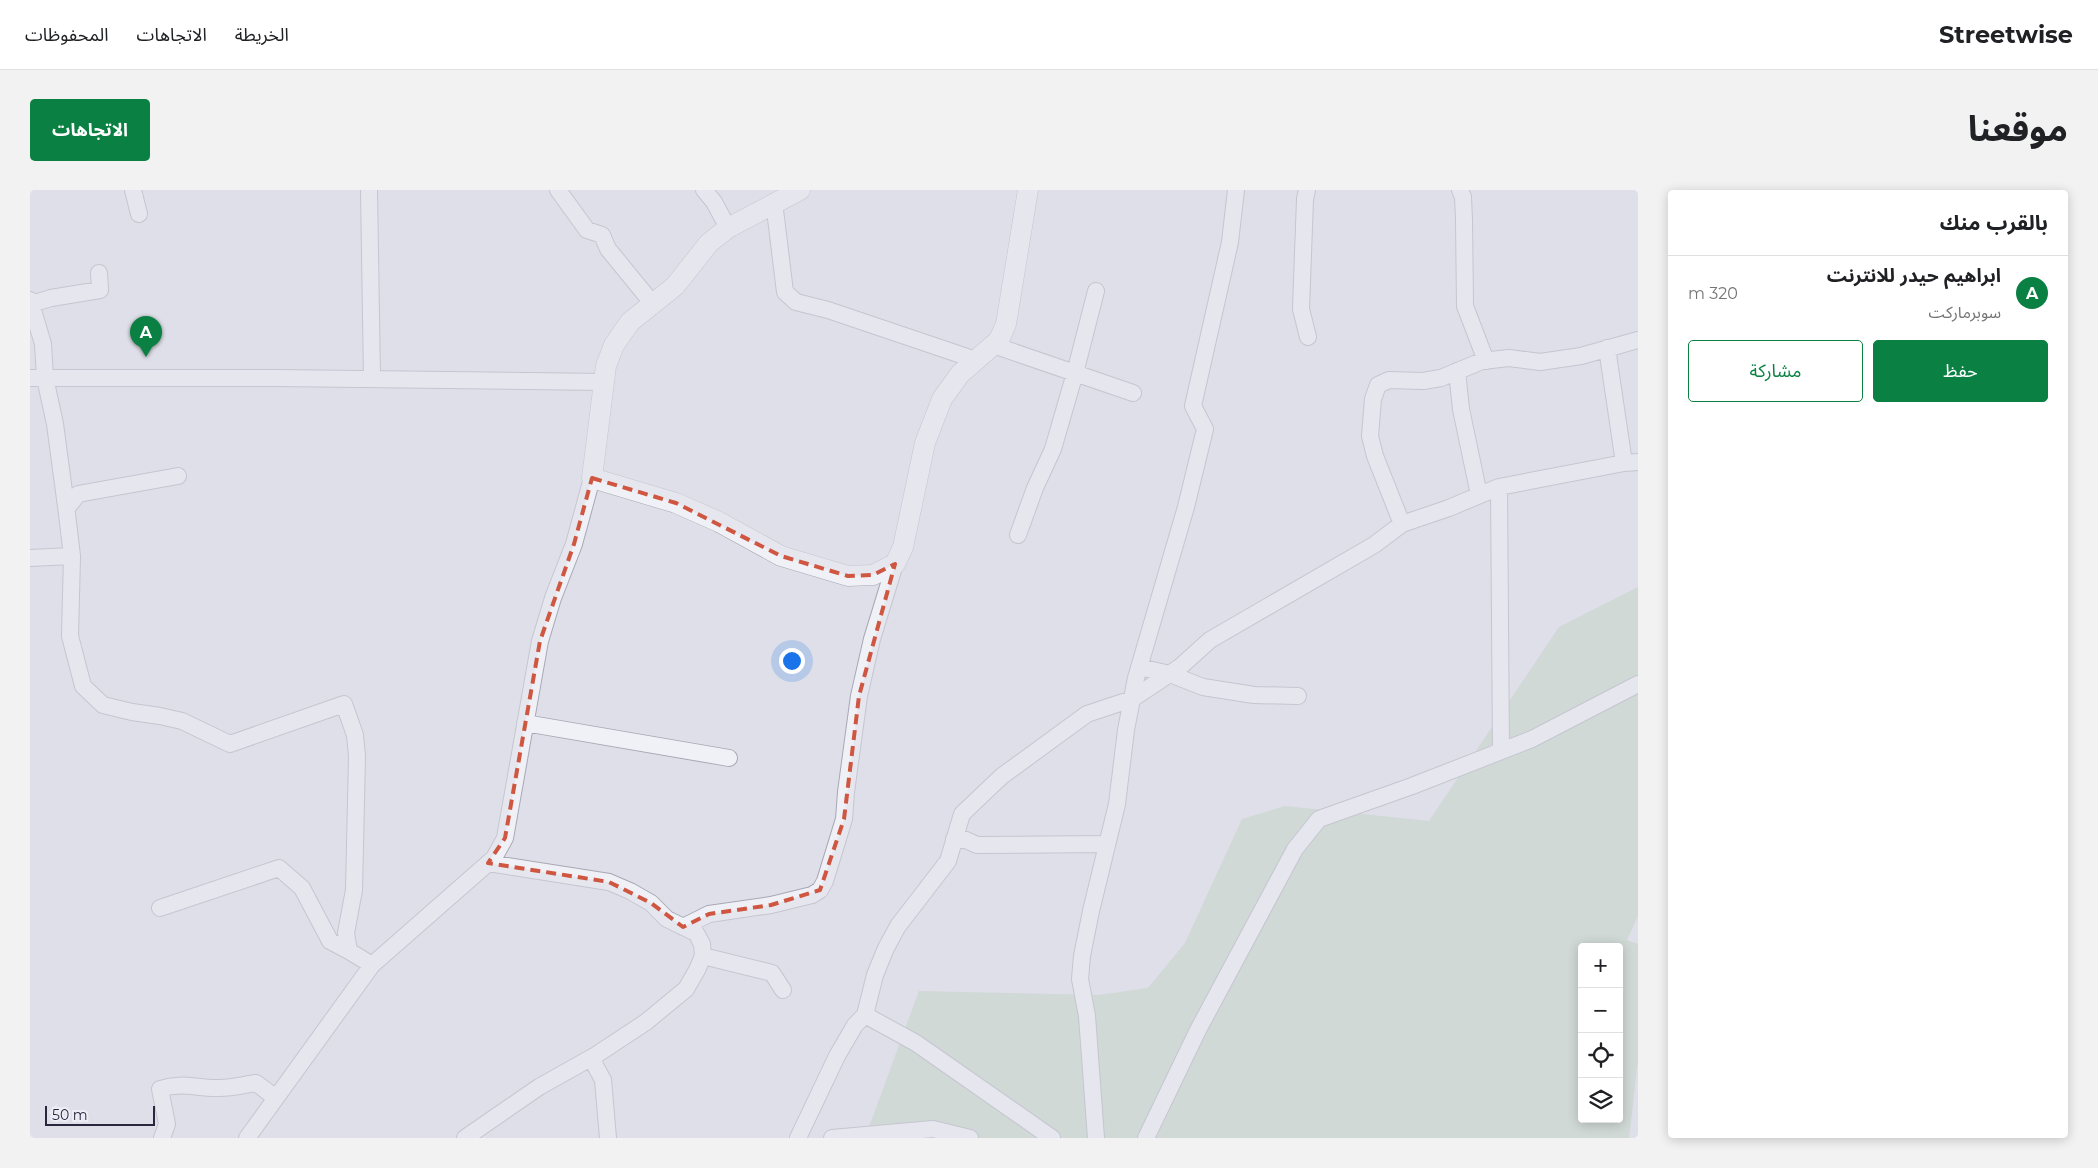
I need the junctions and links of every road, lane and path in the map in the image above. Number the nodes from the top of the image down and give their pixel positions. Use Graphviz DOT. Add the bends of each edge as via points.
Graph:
graph roads {
  1 [pos="133,190"];
  2 [pos="369,190"];
  3 [pos="558,190"];
  4 [pos="704,190"];
  5 [pos="800,190"];
  6 [pos="1028,190"];
  7 [pos="1236,190"];
  8 [pos="1307,190"];
  9 [pos="1460,190"];
  10 [pos="774,202"];
  11 [pos="139,214"];
  12 [pos="728,228"];
  13 [pos="99,273"];
  14 [pos="1096,291"];
  15 [pos="30,302"];
  16 [pos="653,304"];
  17 [pos="1308,337"];
  18 [pos="1638,340"];
  19 [pos="993,345"];
  20 [pos="1607,348"];
  21 [pos="976,360"];
  22 [pos="1486,361"];
  23 [pos="1457,371"];
  24 [pos="1075,373"];
  25 [pos="37,378"];
  26 [pos="372,379"];
  27 [pos="604,382"];
  28 [pos="1133,393"];
  29 [pos="1631,462"];
  30 [pos="178,476"];
  31 [pos="592,478"];
  32 [pos="1499,487"];
  33 [pos="1479,495"];
  34 [pos="66,508"];
  35 [pos="1402,524"];
  36 [pos="1018,535"];
  37 [pos="72,556"];
  38 [pos="30,558"];
  39 [pos="894,564"];
  40 [pos="1139,667"];
  41 [pos="1170,674"];
  42 [pos="1638,684"];
  43 [pos="1298,696"];
  44 [pos="1132,699"];
  45 [pos="525,723"];
  46 [pos="1501,751"];
  47 [pos="729,758"];
  48 [pos="954,839"];
  49 [pos="1108,844"];
  50 [pos="488,863"];
  51 [pos="160,908"];
  52 [pos="683,927"];
  53 [pos="349,951"];
  54 [pos="703,956"];
  55 [pos="372,965"];
  56 [pos="783,990"];
  57 [pos="865,1016"];
  58 [pos="591,1058"];
  59 [pos="276,1098"];
  60 [pos="804,1137"];
  61 [pos="162,1138"];
  62 [pos="247,1138"];
  63 [pos="465,1138"];
  64 [pos="608,1138"];
  65 [pos="832,1138"];
  66 [pos="970,1138"];
  67 [pos="1052,1138"];
  68 [pos="1096,1138"];
  69 [pos="1146,1138"];
  1 -- 11 [label="street"];
  2 -- 26 [label="street"];
  3 -- 16 [label="street" via="587,230 602,235 608,249"];
  4 -- 12 [label="street"];
  5 -- 10 [label="street"];
  6 -- 19 [label="street" via="1006,324"];
  7 -- 40 [label="street" via="1230,242 1193,406 1205,429 1186,507"];
  8 -- 17 [label="street" via="1301,309"];
  9 -- 22 [label="street" via="1464,205 1465,306"];
  10 -- 12 [label="street"];
  10 -- 21 [label="street" via="785,292 796,302"];
  12 -- 16 [label="street" via="709,244 675,286"];
  13 -- 15 [label="street" via="100,290"];
  14 -- 24 [label="street"];
  15 -- 25 [label="street" via="43,344"];
  16 -- 27 [label="street" via="630,322 614,345"];
  18 -- 20 [label="street"];
  19 -- 21 [label="street"];
  19 -- 24 [label="street"];
  20 -- 22 [label="street" via="1581,356 1540,362 1509,358"];
  20 -- 29 [label="street"];
  21 -- 39 [label="street" via="960,374 942,399 925,443 904,547"];
  22 -- 23 [label="street"];
  23 -- 33 [label="street" via="1461,409"];
  23 -- 35 [label="street" via="1423,381 1384,381 1378,385 1372,399 1370,436"];
  24 -- 28 [label="street"];
  24 -- 36 [label="street" via="1053,449"];
  25 -- 26 [label="street"];
  25 -- 34 [label="street" via="55,424"];
  26 -- 27 [label="street"];
  27 -- 31 [label="street"];
  29 -- 32 [label="street"];
  30 -- 34 [label="street" via="78,494"];
  31 -- 39 [label="street" via="676,503 781,556 848,576 873,575"];
  31 -- 45 [label="street" via="574,544 540,641"];
  32 -- 33 [label="street"];
  32 -- 46 [label="street"];
  33 -- 35 [label="street"];
  34 -- 37 [label="street"];
  35 -- 41 [label="street" via="1366,550 1210,640"];
  37 -- 38 [label="street"];
  37 -- 53 [label="street" via="70,636 76,665 83,686 103,704 182,721 230,744 344,704 355,735 357,756 354,890 346,933"];
  39 -- 52 [label="street" via="859,696 844,819 820,890 771,905 709,914"];
  40 -- 41 [label="street"];
  40 -- 44 [label="street"];
  41 -- 43 [label="street" via="1203,687 1254,695"];
  41 -- 44 [label="street"];
  42 -- 46 [label="street" via="1532,739"];
  44 -- 48 [label="street" via="1087,714 1002,776 962,814"];
  44 -- 49 [label="street"];
  45 -- 47 [label="street"];
  45 -- 50 [label="street" via="505,838"];
  46 -- 69 [label="street" via="1320,819 1311,828 1295,849 1207,1013"];
  48 -- 49 [label="street" via="966,840 977,846"];
  48 -- 57 [label="street" via="948,861 898,926 886,948 875,975"];
  49 -- 68 [label="street" via="1091,911 1080,979 1087,1016"];
  50 -- 52 [label="street" via="609,882 651,903"];
  50 -- 55 [label="street"];
  51 -- 53 [label="street" via="279,868 302,888 330,941"];
  52 -- 54 [label="street" via="696,933 702,944"];
  53 -- 55 [label="street"];
  54 -- 56 [label="street" via="772,973"];
  54 -- 58 [label="street" via="686,989 646,1022"];
  55 -- 59 [label="street"];
  57 -- 60 [label="street" via="855,1025 836,1056"];
  57 -- 67 [label="street" via="916,1043"];
  58 -- 63 [label="street" via="539,1087"];
  58 -- 64 [label="street" via="603,1080"];
  59 -- 61 [label="street" via="256,1083 217,1088 189,1085 160,1089 167,1124"];
  59 -- 62 [label="street"];
  65 -- 66 [label="street" via="933,1129"];
}
